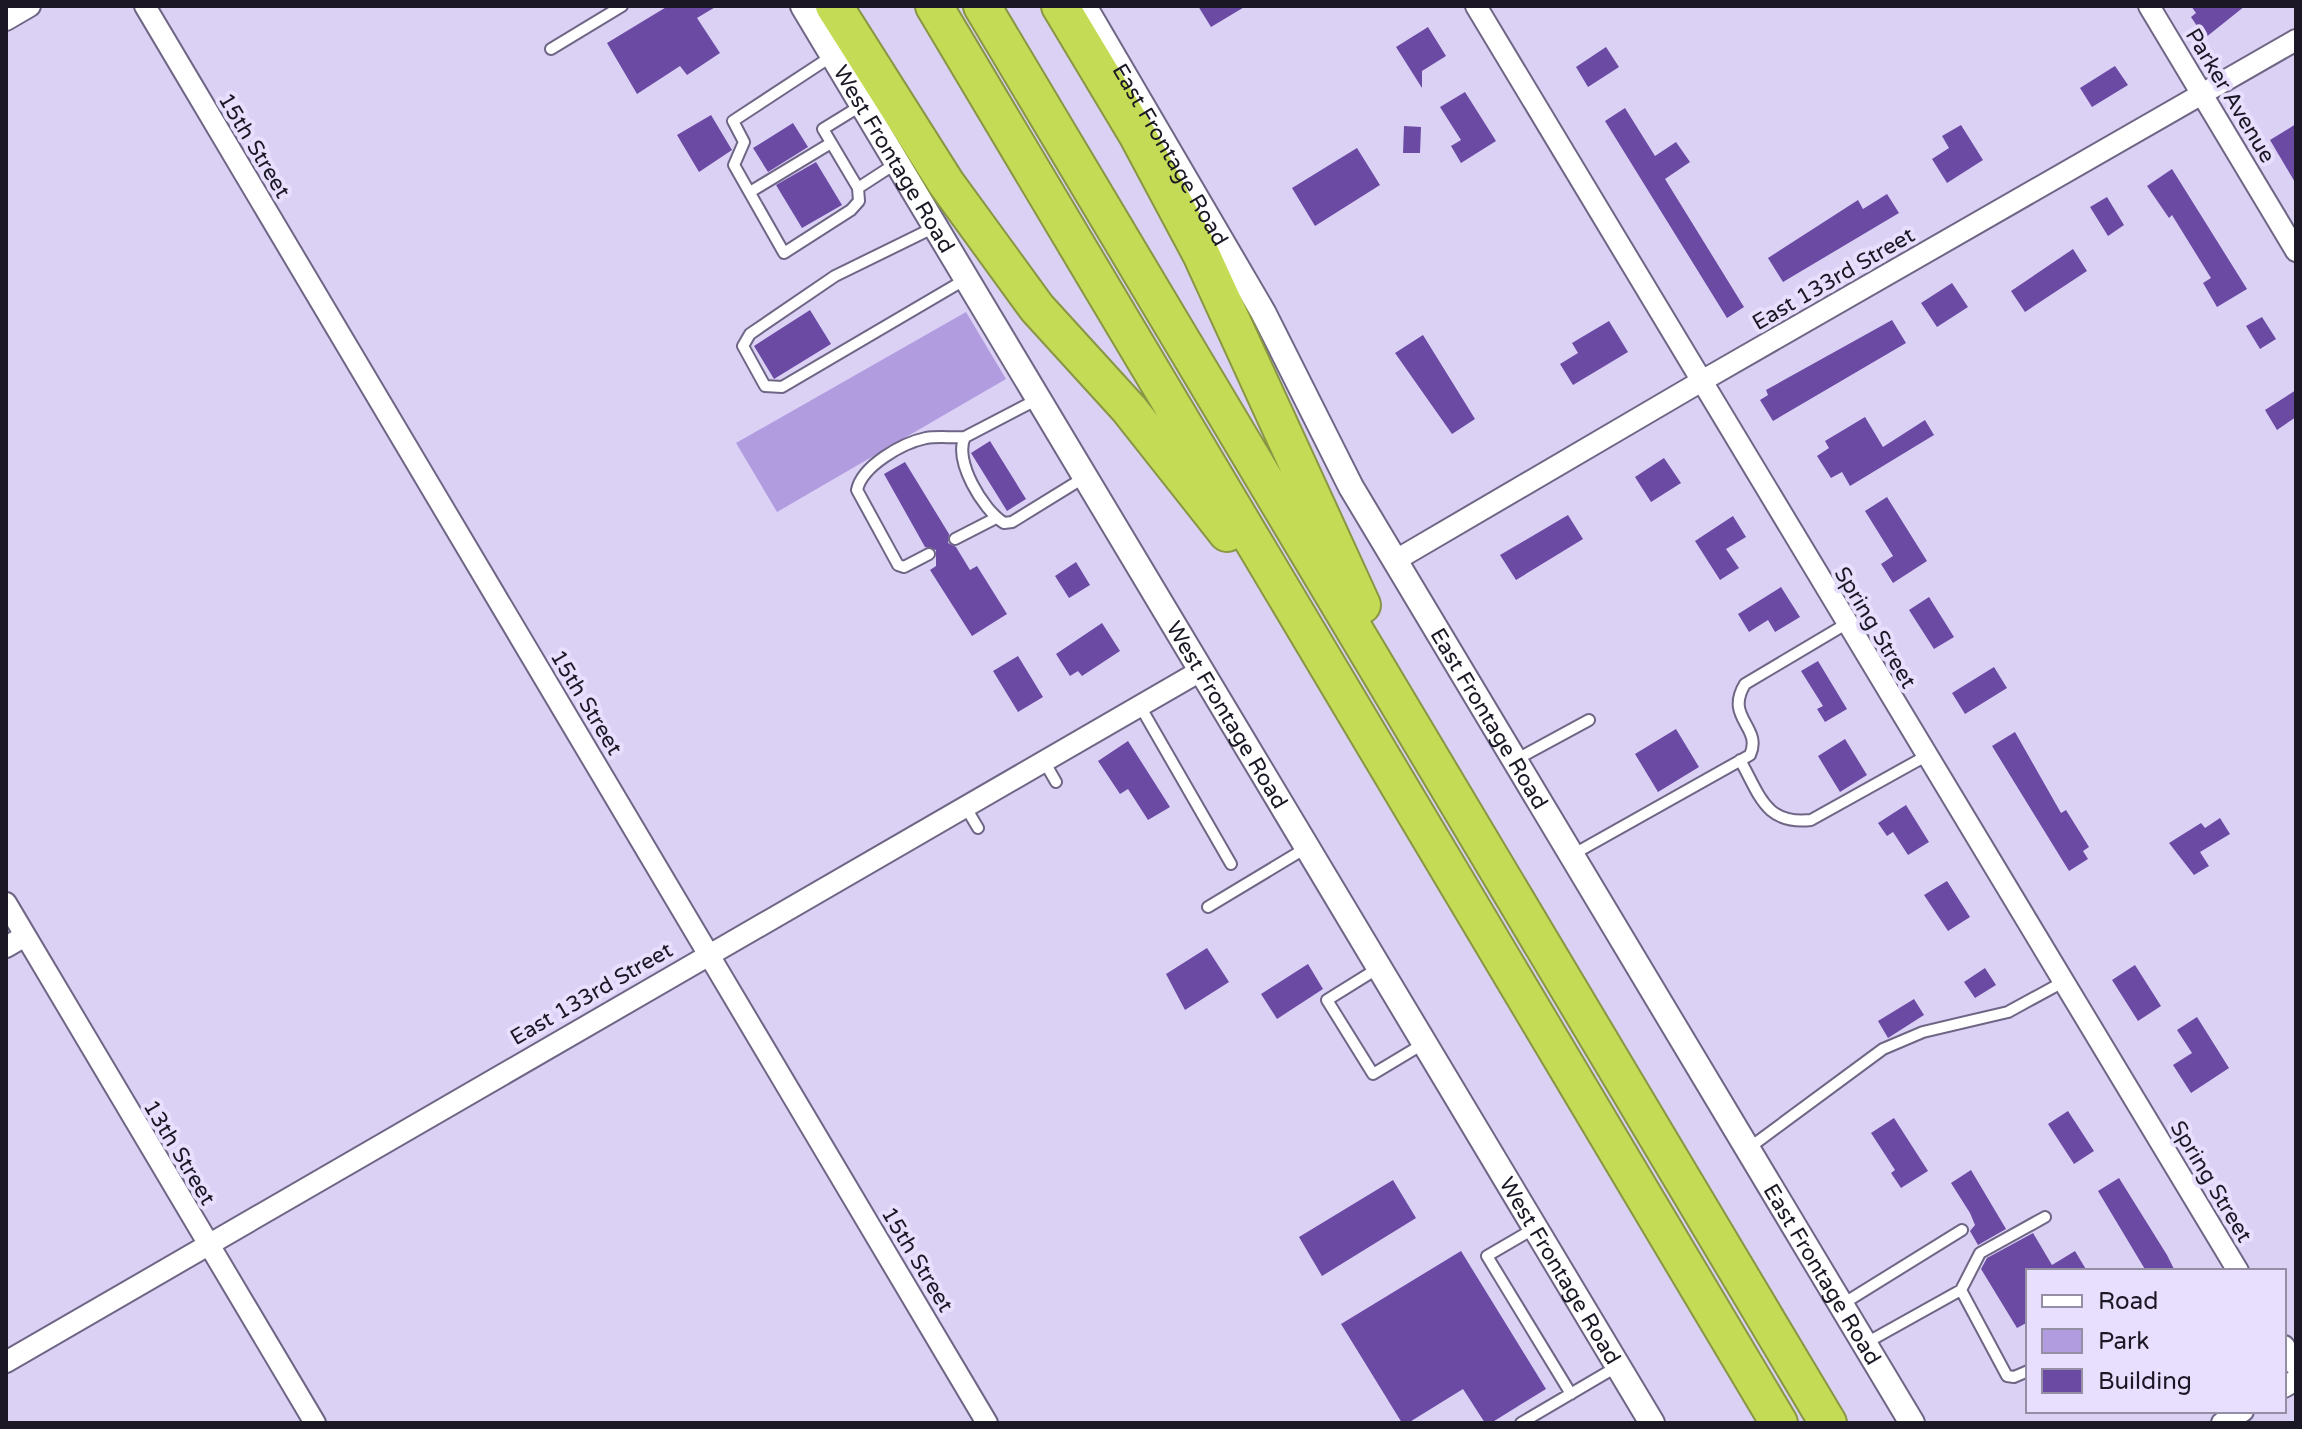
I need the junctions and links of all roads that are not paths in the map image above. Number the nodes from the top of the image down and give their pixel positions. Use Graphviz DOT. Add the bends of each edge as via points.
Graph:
graph roads {
  1 [pos="30,6"];
  2 [pos="145,6"];
  3 [pos="622,6"];
  4 [pos="803,6"];
  5 [pos="834,6"];
  6 [pos="934,6"];
  7 [pos="982,6"];
  8 [pos="1060,6"];
  9 [pos="1084,6"];
  10 [pos="1476,6"];
  11 [pos="2149,6"];
  12 [pos="6,20"];
  13 [pos="2296,40"];
  14 [pos="551,49"];
  15 [pos="833,56"];
  16 [pos="2202,93"];
  17 [pos="862,105"];
  18 [pos="831,143"];
  19 [pos="897,163"];
  20 [pos="858,188"];
  21 [pos="750,192"];
  22 [pos="935,227"];
  23 [pos="2296,251"];
  24 [pos="966,279"];
  25 [pos="1700,382"];
  26 [pos="1038,399"];
  27 [pos="965,437"];
  28 [pos="1085,477"];
  29 [pos="996,518"];
  30 [pos="955,539"];
  31 [pos="929,554"];
  32 [pos="1396,560"];
  33 [pos="1846,624"];
  34 [pos="1317,647"];
  35 [pos="1202,670"];
  36 [pos="1383,679"];
  37 [pos="1140,706"];
  38 [pos="1589,720"];
  39 [pos="1926,756"];
  40 [pos="1515,760"];
  41 [pos="1740,760"];
  42 [pos="1044,761"];
  43 [pos="1056,782"];
  44 [pos="965,806"];
  45 [pos="978,828"];
  46 [pos="1308,847"];
  47 [pos="1572,855"];
  48 [pos="1231,864"];
  49 [pos="6,903"];
  50 [pos="1208,907"];
  51 [pos="25,936"];
  52 [pos="6,947"];
  53 [pos="709,952"];
  54 [pos="1380,967"];
  55 [pos="2063,982"];
  56 [pos="1425,1043"];
  57 [pos="1747,1149"];
  58 [pos="2045,1217"];
  59 [pos="1535,1228"];
  60 [pos="1962,1230"];
  61 [pos="208,1245"];
  62 [pos="2237,1269"];
  63 [pos="1961,1290"];
  64 [pos="1841,1305"];
  65 [pos="1864,1344"];
  66 [pos="6,1362"];
  67 [pos="1618,1366"];
  68 [pos="2026,1372"];
  69 [pos="1571,1394"];
  70 [pos="315,1423"];
  71 [pos="987,1423"];
  72 [pos="1521,1423"];
  73 [pos="1652,1423"];
  74 [pos="1779,1423"];
  75 [pos="1828,1423"];
  76 [pos="1912,1423"];
  1 -- 12 [label="street"];
  2 -- 53 [label="street, 15th Street"];
  3 -- 14 [label="lane"];
  4 -- 15 [label="street, West Frontage Road"];
  5 -- 34 [label="highway" via="946,183 1037,308 1129,409"];
  6 -- 34 [label="highway"];
  7 -- 36 [label="highway"];
  8 -- 36 [label="highway" via="1201,254 1365,612"];
  9 -- 32 [label="street, East Frontage Road" via="1199,198 1351,487"];
  10 -- 25 [label="street, Spring Street"];
  11 -- 16 [label="street, Parker Avenue"];
  13 -- 16 [label="street, East 133rd Street"];
  15 -- 17 [label="street, West Frontage Road"];
  15 -- 21 [label="lane" via="733,121 744,142 734,165"];
  16 -- 23 [label="street, Parker Avenue"];
  16 -- 25 [label="street, East 133rd Street"];
  17 -- 18 [label="lane" via="823,129"];
  17 -- 19 [label="street, West Frontage Road"];
  18 -- 20 [label="lane"];
  18 -- 21 [label="lane"];
  19 -- 20 [label="lane"];
  19 -- 22 [label="street, West Frontage Road"];
  20 -- 21 [label="lane" via="859,201 851,210 784,253"];
  22 -- 24 [label="street, West Frontage Road"];
  22 -- 24 [label="lane" via="835,276 750,334 743,346 747,356 765,386 782,387"];
  24 -- 26 [label="street, West Frontage Road"];
  25 -- 32 [label="street, East 133rd Street"];
  25 -- 33 [label="street, Spring Street"];
  26 -- 27 [label="lane"];
  26 -- 28 [label="street, West Frontage Road"];
  27 -- 29 [label="lane" via="962,460"];
  27 -- 31 [label="lane" via="924,438 870,465 860,478 857,490 898,565"];
  28 -- 29 [label="lane" via="1012,522"];
  28 -- 35 [label="street, West Frontage Road"];
  29 -- 30 [label="lane"];
  32 -- 40 [label="street, East Frontage Road"];
  33 -- 39 [label="street, Spring Street"];
  33 -- 41 [label="lane" via="1745,684 1737,709 1754,745"];
  34 -- 74 [label="highway"];
  35 -- 37 [label="street, East 133rd Street"];
  35 -- 46 [label="street, West Frontage Road"];
  36 -- 75 [label="highway"];
  37 -- 42 [label="street, East 133rd Street"];
  37 -- 48 [label="lane"];
  38 -- 40 [label="lane"];
  39 -- 41 [label="lane" via="1811,820 1795,822 1769,811"];
  39 -- 55 [label="street, Spring Street"];
  40 -- 47 [label="street, East Frontage Road"];
  41 -- 47 [label="lane"];
  42 -- 43 [label="lane"];
  42 -- 44 [label="street, East 133rd Street"];
  44 -- 45 [label="lane"];
  44 -- 53 [label="street, East 133rd Street"];
  46 -- 50 [label="lane"];
  46 -- 54 [label="street, West Frontage Road"];
  47 -- 57 [label="street, East Frontage Road"];
  49 -- 51 [label="street, 13th Street"];
  51 -- 52 [label="street"];
  51 -- 61 [label="street, 13th Street"];
  53 -- 61 [label="street, East 133rd Street"];
  53 -- 71 [label="street, 15th Street"];
  54 -- 56 [label="street, West Frontage Road"];
  54 -- 56 [label="lane" via="1327,1000 1373,1074"];
  55 -- 57 [label="lane" via="2008,1012 1923,1032 1883,1049"];
  55 -- 62 [label="street, Spring Street"];
  56 -- 59 [label="street, West Frontage Road"];
  57 -- 64 [label="street, East Frontage Road"];
  58 -- 63 [label="lane" via="1980,1253"];
  59 -- 67 [label="street, West Frontage Road"];
  59 -- 69 [label="lane" via="1487,1256"];
  60 -- 64 [label="lane"];
  61 -- 66 [label="street, East 133rd Street"];
  61 -- 70 [label="street, 13th Street"];
  63 -- 65 [label="lane"];
  63 -- 68 [label="lane" via="2007,1376"];
  64 -- 65 [label="street, East Frontage Road"];
  65 -- 76 [label="street, East Frontage Road"];
  67 -- 69 [label="lane"];
  67 -- 73 [label="street, West Frontage Road"];
  69 -- 72 [label="lane"];
}
